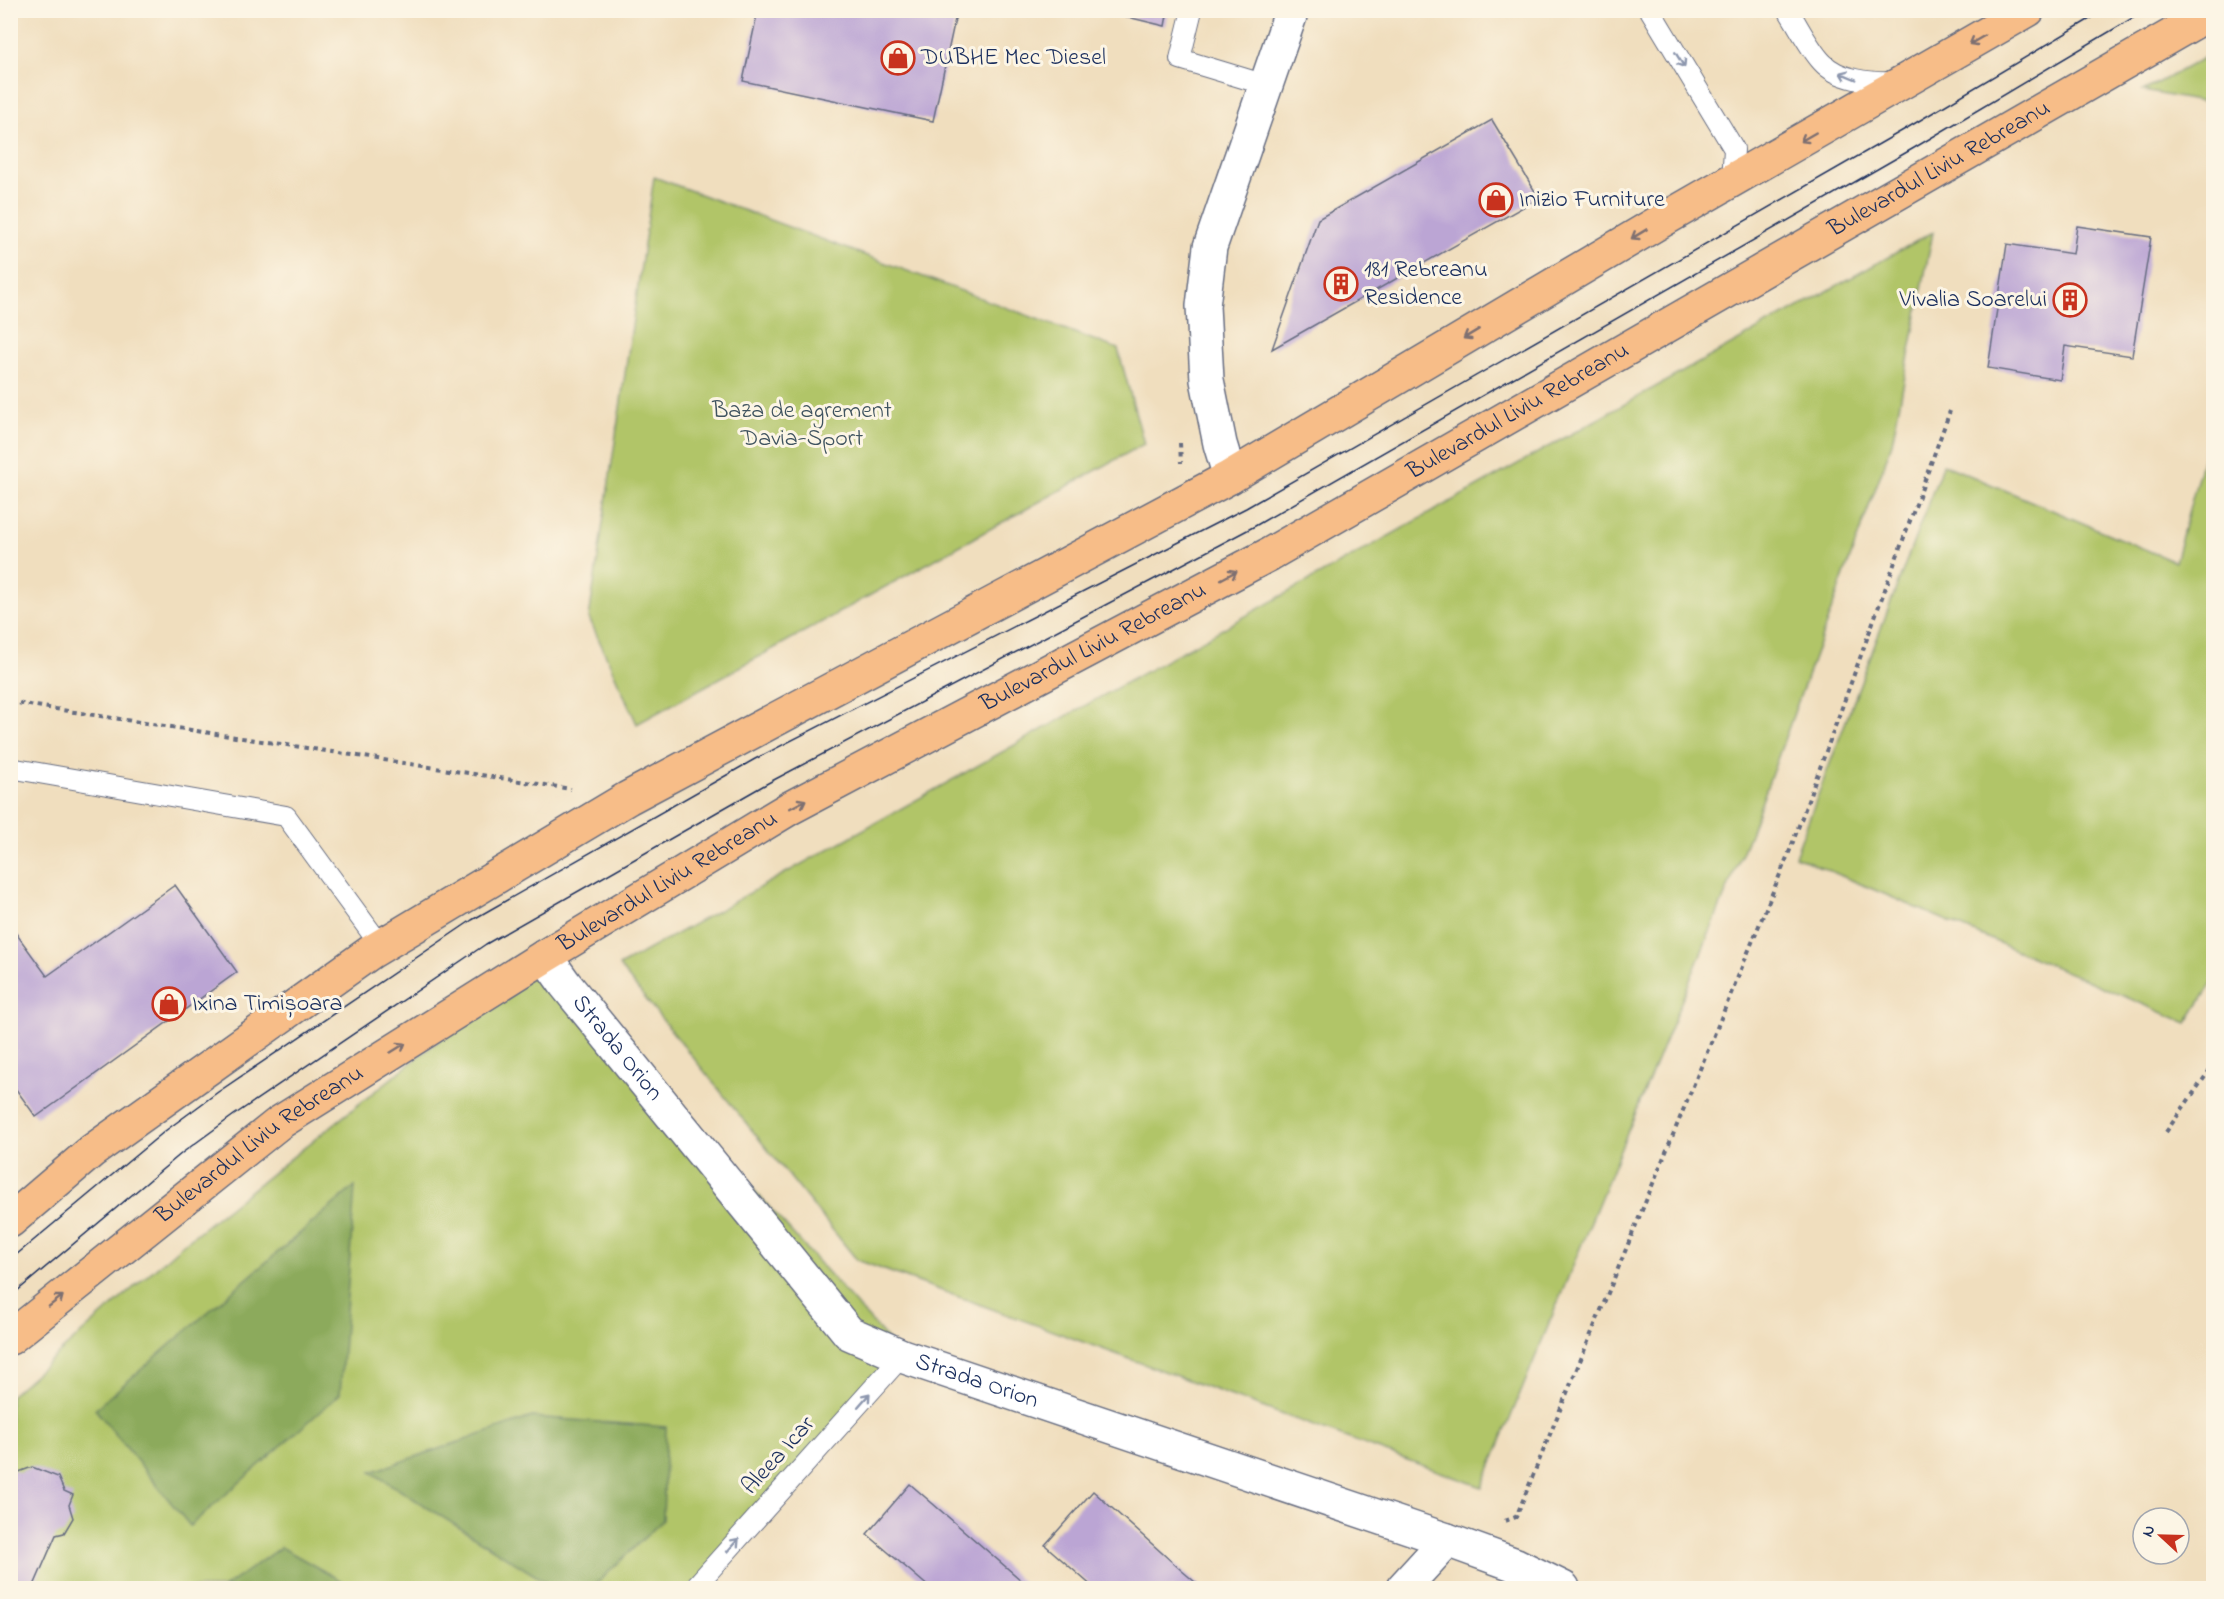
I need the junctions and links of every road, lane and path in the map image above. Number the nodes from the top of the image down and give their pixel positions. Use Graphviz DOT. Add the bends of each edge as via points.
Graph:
graph roads {
  1 [pos="1192,10"];
  2 [pos="1292,10"];
  3 [pos="1650,10"];
  4 [pos="1788,10"];
  5 [pos="2028,10"];
  6 [pos="2214,11"];
  7 [pos="1905,82"];
  8 [pos="1266,85"];
  9 [pos="1732,180"];
  10 [pos="1950,411"];
  11 [pos="1230,477"];
  12 [pos="10,702"];
  13 [pos="10,768"];
  14 [pos="628,798"];
  15 [pos="381,946"];
  16 [pos="545,956"];
  17 [pos="2214,1064"];
  18 [pos="2166,1132"];
  19 [pos="10,1221"];
  20 [pos="10,1338"];
  21 [pos="902,1356"];
  22 [pos="1447,1540"];
  23 [pos="694,1588"];
  24 [pos="1403,1588"];
  25 [pos="1563,1588"];
  1 -- 8 [label="lane" via="1180,59"];
  2 -- 8 [label="street"];
  3 -- 9 [label="lane, one-way" via="1734,149"];
  7 -- 4 [label="lane, one-way" via="1854,79 1823,63"];
  5 -- 7 [label="main road, one-way"];
  16 -- 6 [label="main road, Bulevardul Liviu Rebreanu, one-way" via="790,808 1270,554"];
  7 -- 9 [label="main road, one-way"];
  8 -- 11 [label="street" via="1210,247 1203,306 1208,380"];
  9 -- 11 [label="main road, one-way"];
  10 -- 22 [label="path" via="1791,850 1516,1517"];
  11 -- 14 [label="main road"];
  12 -- 14 [label="path"];
  13 -- 15 [label="lane" via="286,816"];
  14 -- 15 [label="main road"];
  15 -- 19 [label="main road" via="92,1151"];
  20 -- 16 [label="main road, Bulevardul Liviu Rebreanu, one-way" via="279,1123"];
  16 -- 21 [label="street, Strada Orion" via="849,1333"];
  17 -- 18 [label="path"];
  21 -- 22 [label="street, Strada Orion"];
  23 -- 21 [label="lane, Aleea Icar, one-way"];
  22 -- 24 [label="street"];
  22 -- 25 [label="street, Strada Orion" via="1516,1565"];
}
